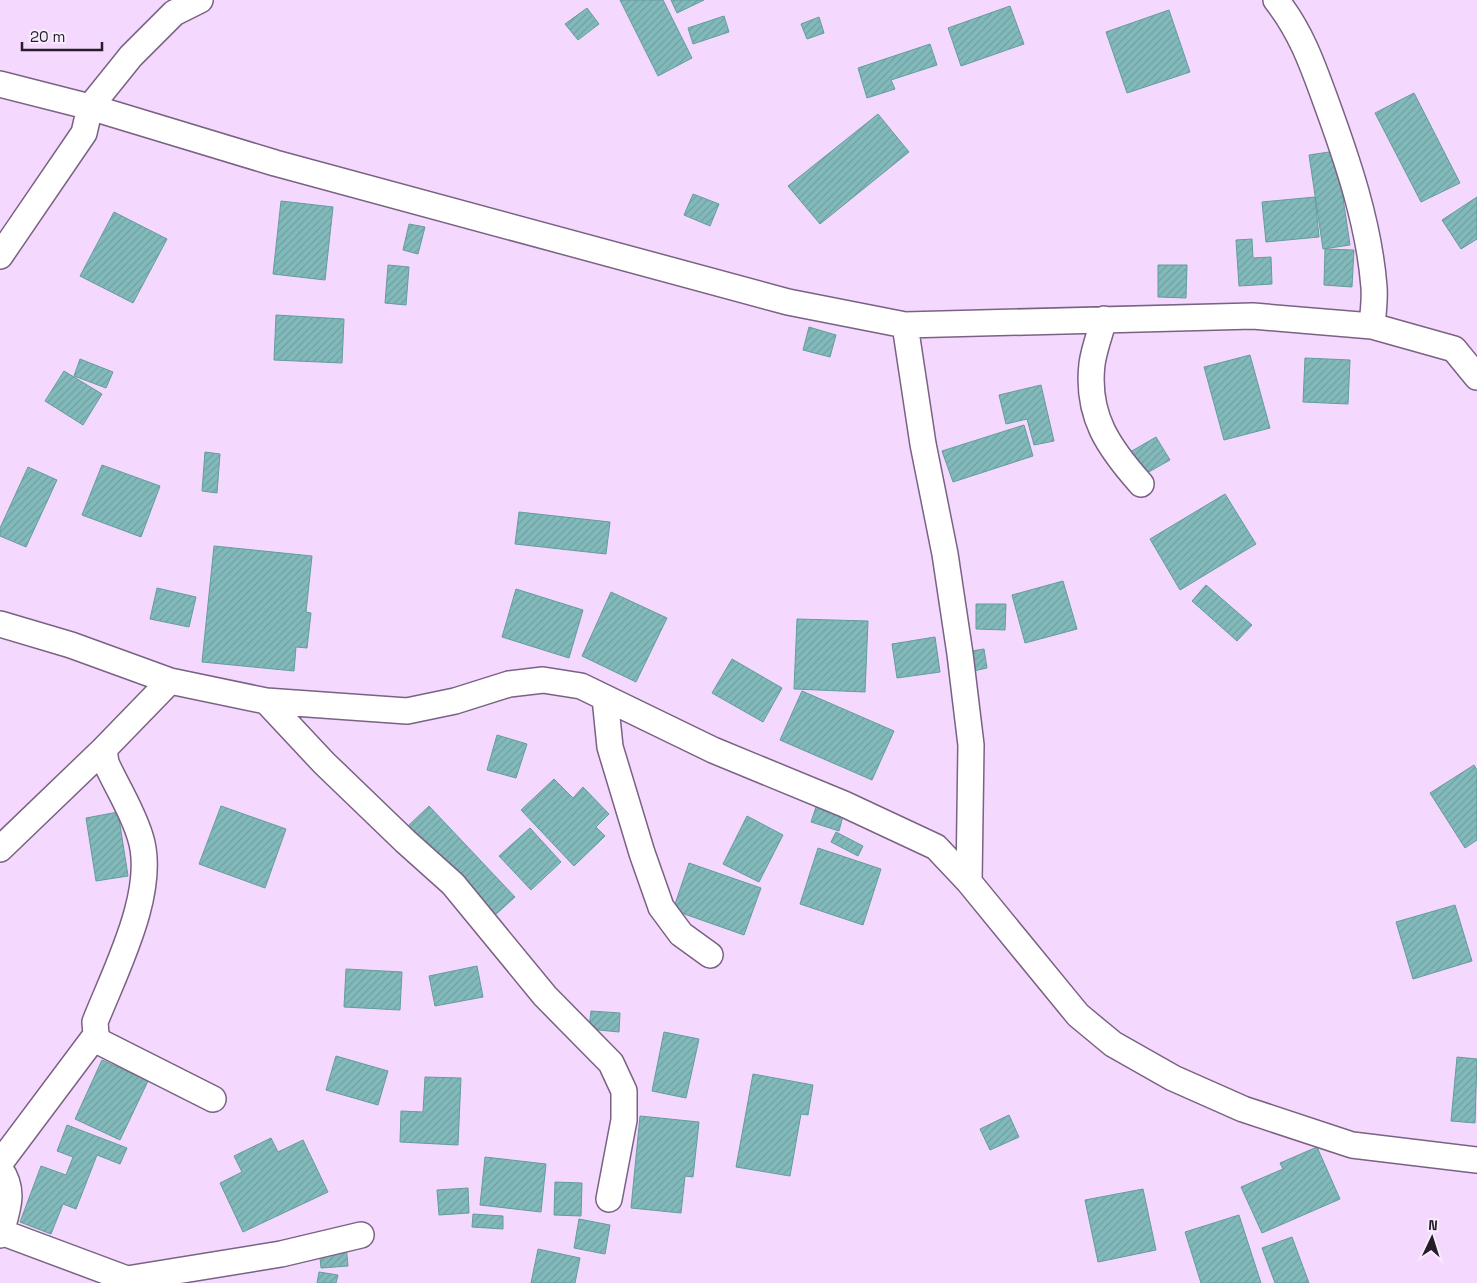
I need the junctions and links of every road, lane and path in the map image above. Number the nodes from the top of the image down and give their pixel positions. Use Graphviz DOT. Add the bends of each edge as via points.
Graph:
graph roads {
  1 [pos="200,0"];
  2 [pos="1276,0"];
  3 [pos="179,7"];
  4 [pos="0,84"];
  5 [pos="90,107"];
  6 [pos="0,256"];
  7 [pos="1104,319"];
  8 [pos="905,325"];
  9 [pos="1372,326"];
  10 [pos="1466,351"];
  11 [pos="1477,377"];
  12 [pos="1141,484"];
  13 [pos="0,624"];
  14 [pos="170,681"];
  15 [pos="605,698"];
  16 [pos="266,702"];
  17 [pos="104,749"];
  18 [pos="0,849"];
  19 [pos="969,882"];
  20 [pos="710,955"];
  21 [pos="96,1035"];
  22 [pos="213,1099"];
  23 [pos="1477,1160"];
  24 [pos="0,1163"];
  25 [pos="0,1169"];
  26 [pos="609,1200"];
  27 [pos="0,1233"];
  28 [pos="361,1235"];
  1 -- 3 [label="street"];
  2 -- 9 [label="street" via="1304,43 1344,149 1371,257 1375,290"];
  3 -- 5 [label="street" via="131,56"];
  4 -- 5 [label="street"];
  5 -- 6 [label="street" via="84,133"];
  5 -- 8 [label="street" via="275,163 788,302"];
  7 -- 8 [label="street"];
  7 -- 9 [label="street" via="1253,316"];
  7 -- 12 [label="street" via="1092,364 1093,410 1114,453"];
  8 -- 19 [label="street" via="923,444 945,554 971,745"];
  9 -- 10 [label="street"];
  10 -- 11 [label="street"];
  13 -- 14 [label="street" via="71,645"];
  14 -- 16 [label="street"];
  14 -- 17 [label="street"];
  15 -- 16 [label="street" via="581,686 543,680 509,684 455,701 407,711"];
  15 -- 19 [label="street" via="713,750 895,826 936,847"];
  15 -- 20 [label="street" via="610,747 642,854 662,907 681,934"];
  16 -- 26 [label="street" via="324,763 453,884 545,996 611,1063 624,1091 624,1120"];
  17 -- 18 [label="street"];
  17 -- 21 [label="street" via="106,763 141,838 144,875 140,906 95,1022"];
  19 -- 23 [label="street" via="1078,1015 1113,1044 1173,1078 1243,1109 1352,1145"];
  21 -- 22 [label="street" via="100,1042"];
  21 -- 24 [label="street"];
  25 -- 27 [label="street" via="8,1180 10,1204"];
  27 -- 28 [label="street" via="127,1279 281,1254"];
}
